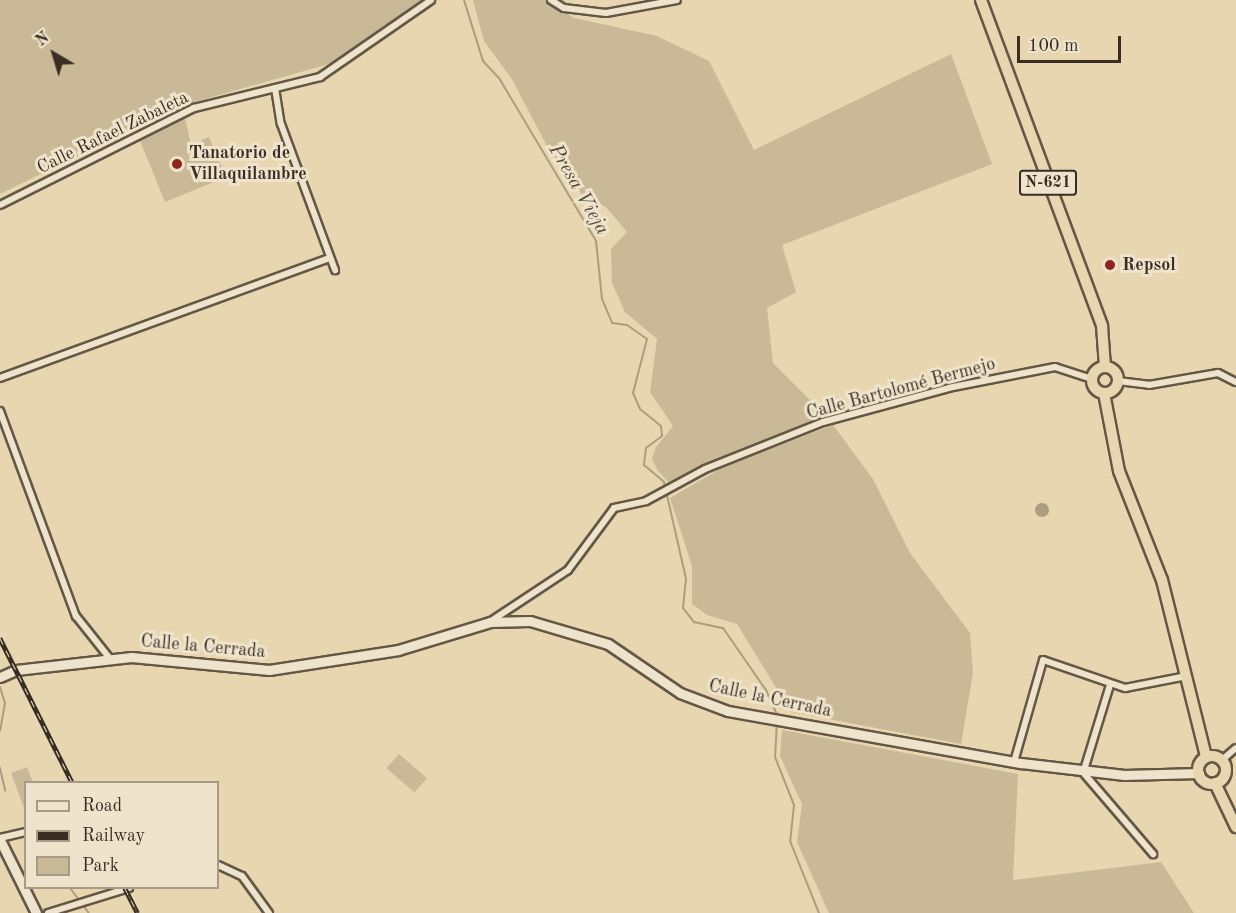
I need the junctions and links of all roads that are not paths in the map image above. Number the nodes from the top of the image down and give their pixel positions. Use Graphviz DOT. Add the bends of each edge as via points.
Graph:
graph roads {
  1 [pos="431,0"];
  2 [pos="551,0"];
  3 [pos="677,0"];
  4 [pos="981,0"];
  5 [pos="275,88"];
  6 [pos="0,205"];
  7 [pos="330,258"];
  8 [pos="335,270"];
  9 [pos="1105,367"];
  10 [pos="0,378"];
  11 [pos="1093,379"];
  12 [pos="1118,381"];
  13 [pos="1236,381"];
  14 [pos="1104,393"];
  15 [pos="0,411"];
  16 [pos="489,622"];
  17 [pos="111,660"];
  18 [pos="1188,676"];
  19 [pos="0,677"];
  20 [pos="1110,685"];
  21 [pos="1236,748"];
  22 [pos="1206,757"];
  23 [pos="1222,760"];
  24 [pos="1014,762"];
  25 [pos="1083,770"];
  26 [pos="1198,774"];
  27 [pos="1215,783"];
  28 [pos="1236,827"];
  29 [pos="24,833"];
  30 [pos="1,844"];
  31 [pos="1153,854"];
  32 [pos="219,865"];
  33 [pos="123,889"];
  34 [pos="36,913"];
  35 [pos="48,913"];
  36 [pos="269,913"];
  1 -- 5 [label="street, Calle Rafael Zabaleta" via="320,77"];
  2 -- 3 [label="street" via="564,9 606,13"];
  4 -- 9 [label="highway, N-621" via="1102,326"];
  5 -- 6 [label="street, Calle Rafael Zabaleta" via="194,108"];
  5 -- 7 [label="street" via="281,124"];
  7 -- 8 [label="street"];
  7 -- 10 [label="street"];
  9 -- 11 [label="highway"];
  9 -- 12 [label="highway" via="1114,371"];
  11 -- 14 [label="highway"];
  11 -- 16 [label="street, Calle Bartolomé Bermejo" via="1055,367 883,405 812,426 705,469 665,492 614,508 568,570"];
  12 -- 13 [label="street" via="1149,385 1218,373"];
  12 -- 14 [label="highway"];
  14 -- 18 [label="highway" via="1119,471 1162,580"];
  15 -- 17 [label="street" via="76,616"];
  16 -- 17 [label="street, Calle la Cerrada" via="398,650 268,670"];
  16 -- 24 [label="street, Calle la Cerrada" via="537,622 583,633 680,693 777,721"];
  17 -- 19 [label="street, Calle la Cerrada" via="16,670"];
  18 -- 20 [label="street" via="1147,687"];
  18 -- 22 [label="highway"];
  20 -- 24 [label="street" via="1042,660"];
  20 -- 25 [label="street"];
  21 -- 23 [label="street"];
  22 -- 23 [label="highway"];
  22 -- 26 [label="highway"];
  23 -- 27 [label="highway" via="1226,772"];
  24 -- 25 [label="street, Calle la Cerrada"];
  25 -- 26 [label="street, Calle la Cerrada"];
  25 -- 31 [label="street"];
  26 -- 27 [label="highway"];
  27 -- 28 [label="highway"];
  29 -- 30 [label="street"];
  30 -- 34 [label="street"];
  32 -- 36 [label="street" via="242,876"];
  33 -- 35 [label="street" via="79,899"];
}
